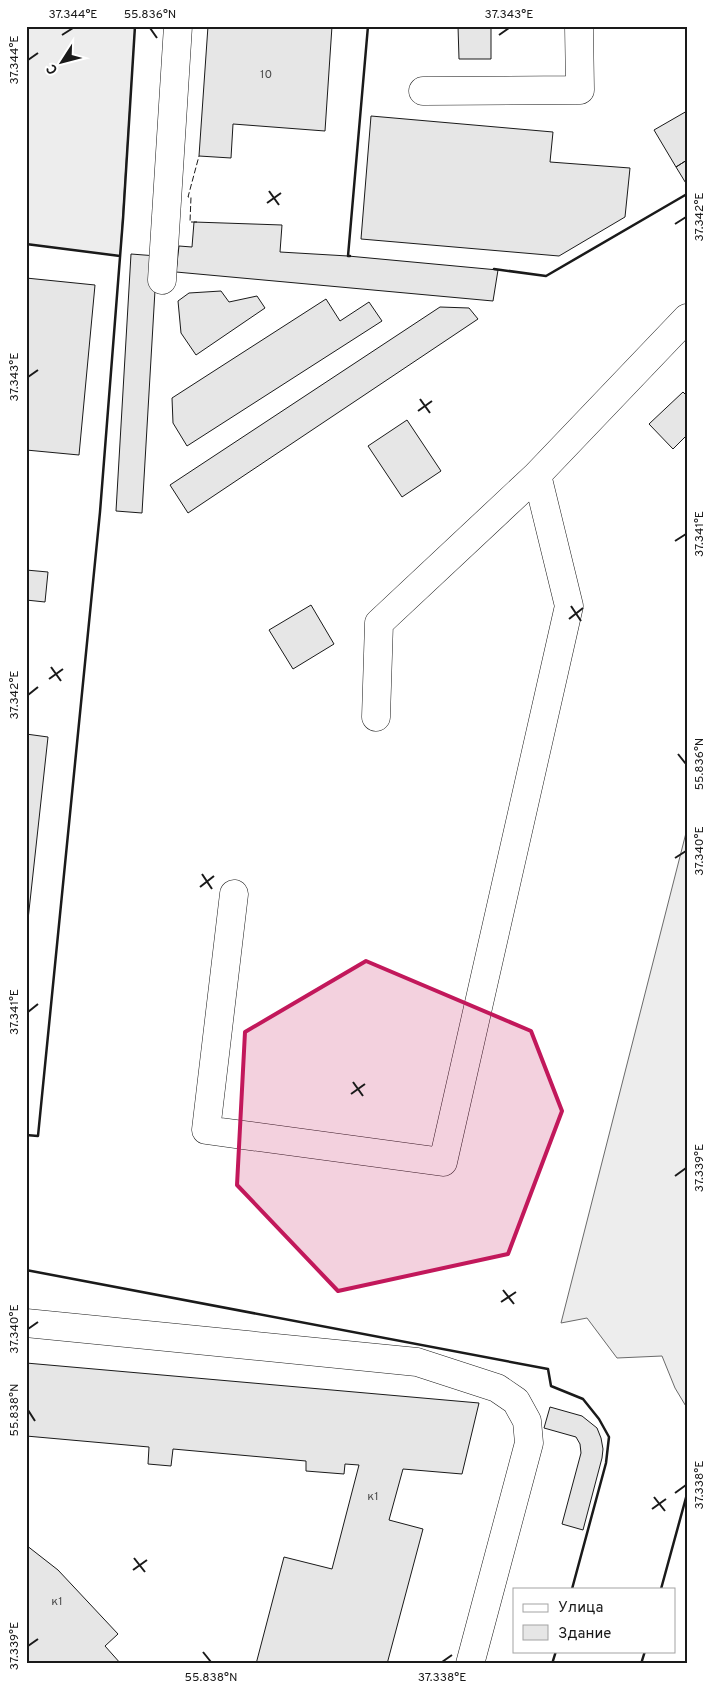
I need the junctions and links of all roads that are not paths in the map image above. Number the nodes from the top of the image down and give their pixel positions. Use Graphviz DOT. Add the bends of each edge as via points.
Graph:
graph roads {
  1 [pos="178,26"];
  2 [pos="579,26"];
  3 [pos="423,91"];
  4 [pos="162,280"];
  5 [pos="687,318"];
  6 [pos="537,474"];
  7 [pos="376,718"];
  8 [pos="234,894"];
  9 [pos="26,1323"];
  10 [pos="470,1664"];
  1 -- 4 [label="lane"];
  2 -- 3 [label="lane" via="580,90"];
  5 -- 6 [label="lane"];
  6 -- 7 [label="lane" via="379,623"];
  6 -- 8 [label="lane" via="569,606 443,1162 206,1130"];
  9 -- 10 [label="lane" via="417,1362 497,1388 516,1401 527,1421 529,1443"];
}
